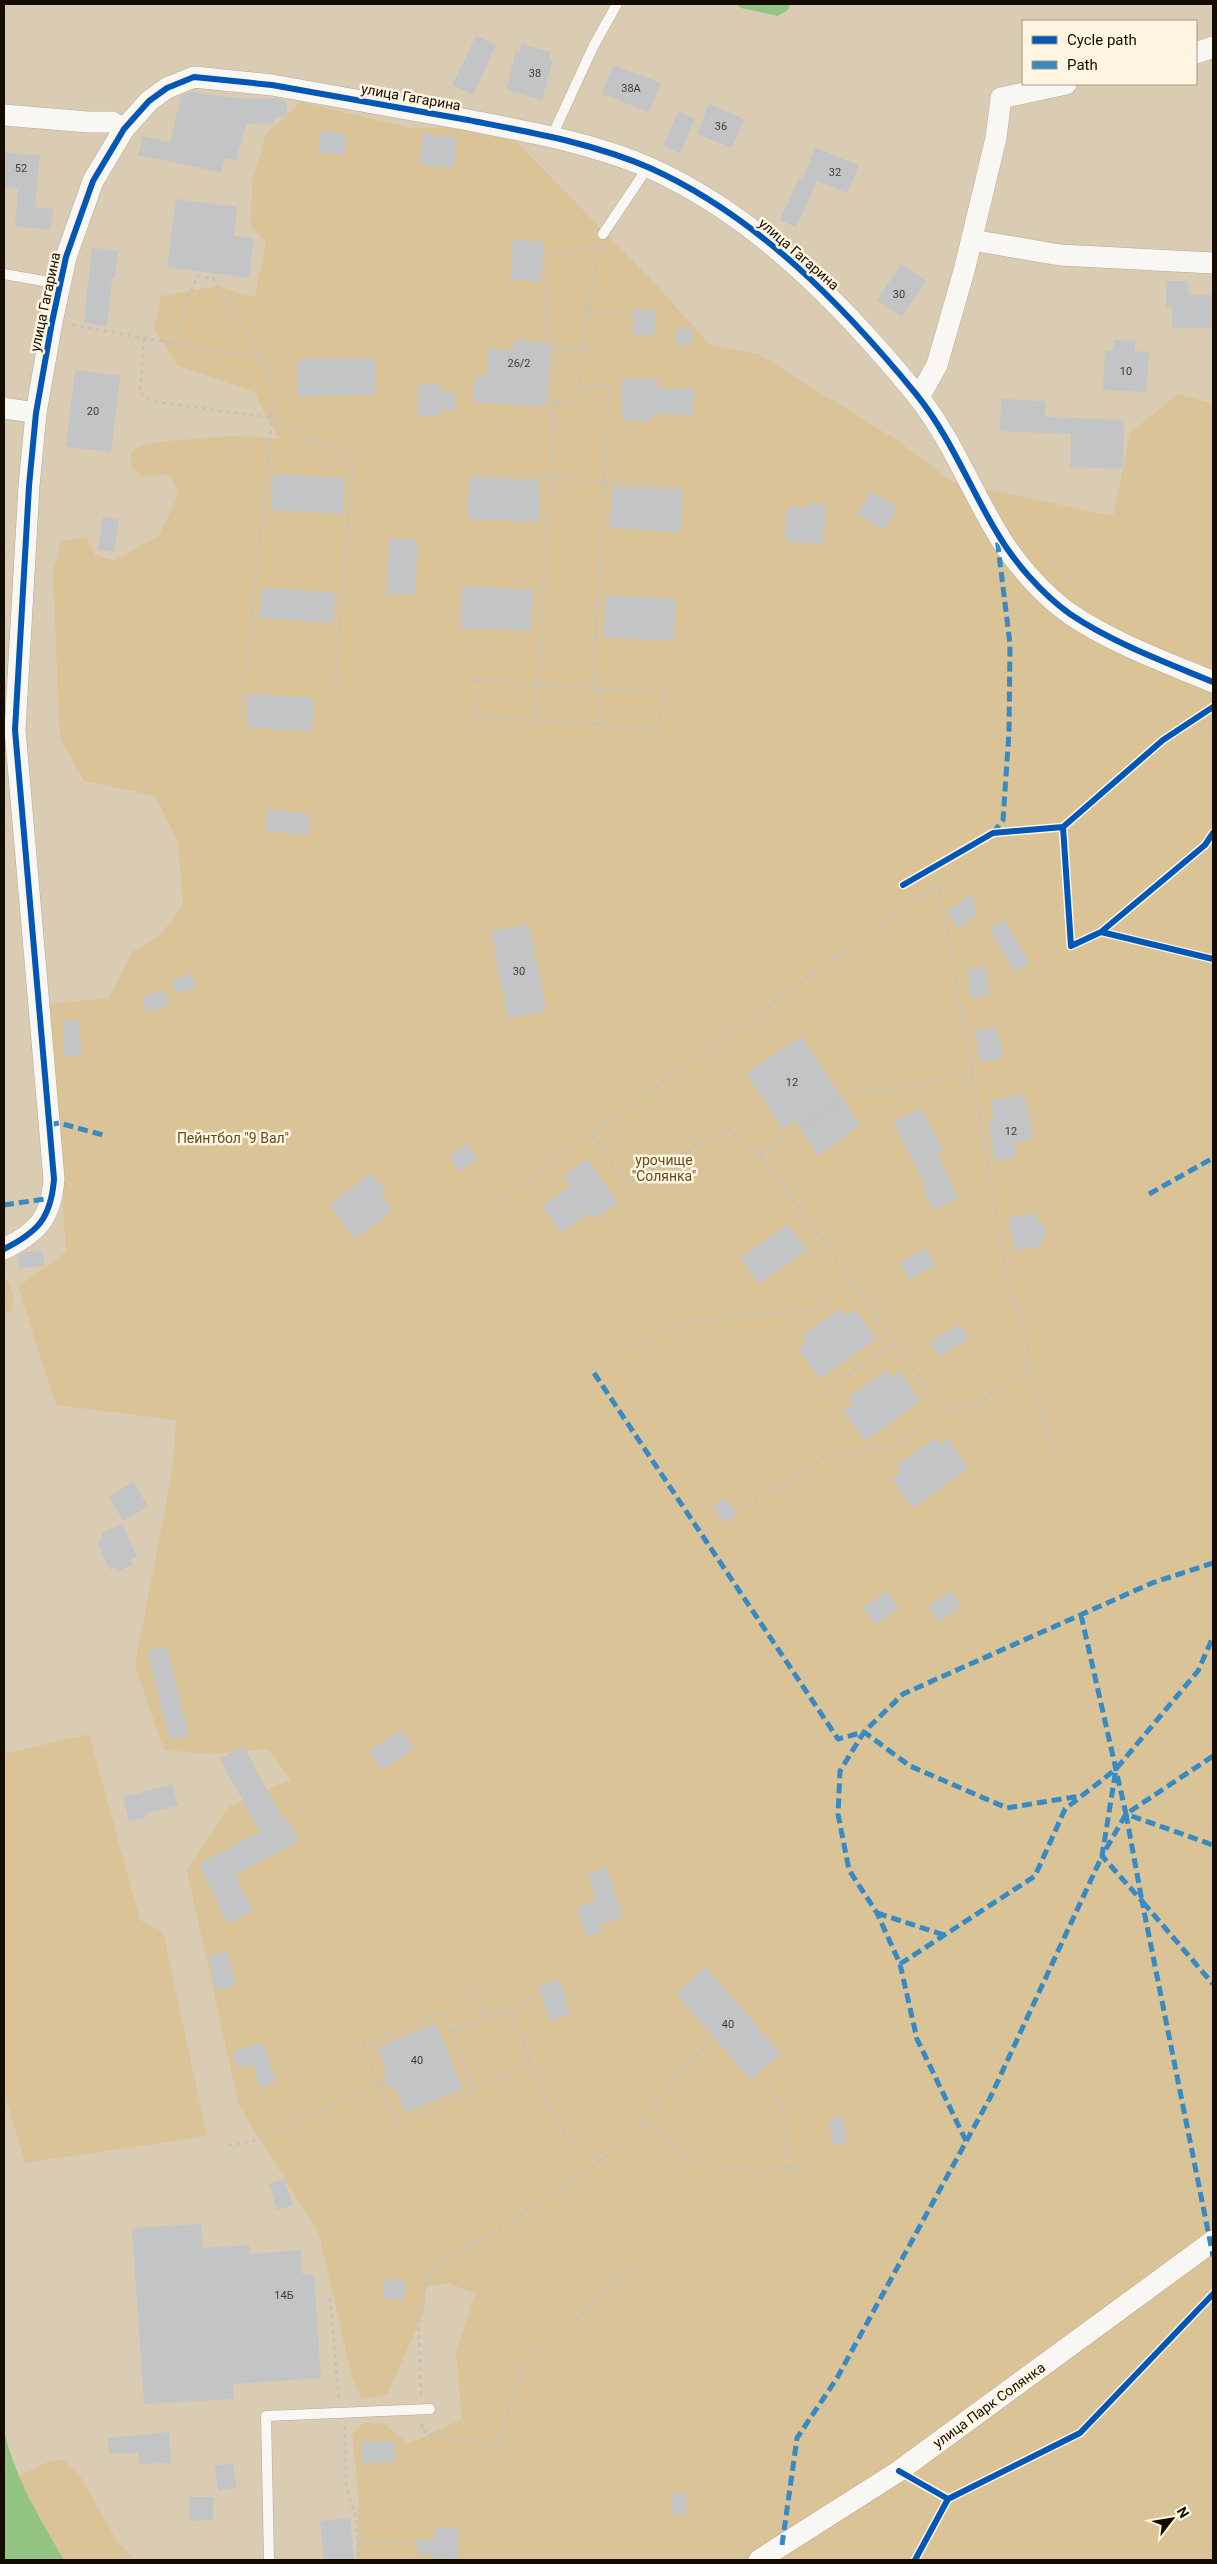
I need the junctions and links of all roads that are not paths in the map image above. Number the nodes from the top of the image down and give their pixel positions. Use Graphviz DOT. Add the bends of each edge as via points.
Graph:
graph roads {
  1 [pos="617,4"];
  2 [pos="1213,47"];
  3 [pos="1197,53"];
  4 [pos="1061,85"];
  5 [pos="4,115"];
  6 [pos="124,129"];
  7 [pos="552,136"];
  8 [pos="648,167"];
  9 [pos="603,234"];
  10 [pos="972,240"];
  11 [pos="1213,263"];
  12 [pos="4,274"];
  13 [pos="60,284"];
  14 [pos="919,397"];
  15 [pos="4,408"];
  16 [pos="36,413"];
  17 [pos="1213,682"];
  18 [pos="11,767"];
  19 [pos="4,1249"];
  20 [pos="1213,2241"];
  21 [pos="426,2409"];
  22 [pos="778,2552"];
  23 [pos="268,2560"];
  24 [pos="759,2560"];
  1 -- 7 [label="lane" via="594,45"];
  2 -- 3 [label="street"];
  4 -- 10 [label="street" via="1001,98 996,138"];
  5 -- 6 [label="street" via="112,122"];
  6 -- 7 [label="street, улица Гагарина" via="149,101 167,88 194,78 272,85"];
  6 -- 13 [label="street, улица Гагарина" via="92,181"];
  7 -- 8 [label="street, улица Гагарина"];
  8 -- 9 [label="lane"];
  8 -- 14 [label="street, улица Гагарина" via="693,190 750,228 798,268 854,322"];
  10 -- 11 [label="street" via="1060,256"];
  10 -- 14 [label="street" via="937,365"];
  12 -- 13 [label="lane"];
  13 -- 16 [label="street, улица Гагарина"];
  14 -- 17 [label="street, улица Гагарина" via="950,444 996,531 1022,569 1069,613 1138,650"];
  15 -- 16 [label="street"];
  16 -- 18 [label="street, улица Гагарина"];
  18 -- 19 [label="street, улица Гагарина" via="54,1179 52,1198 42,1223 25,1239"];
  20 -- 22 [label="street, улица Парк Солянка" via="899,2471"];
  21 -- 23 [label="lane" via="266,2416"];
  22 -- 24 [label="street, улица Парк Солянка"];
}
